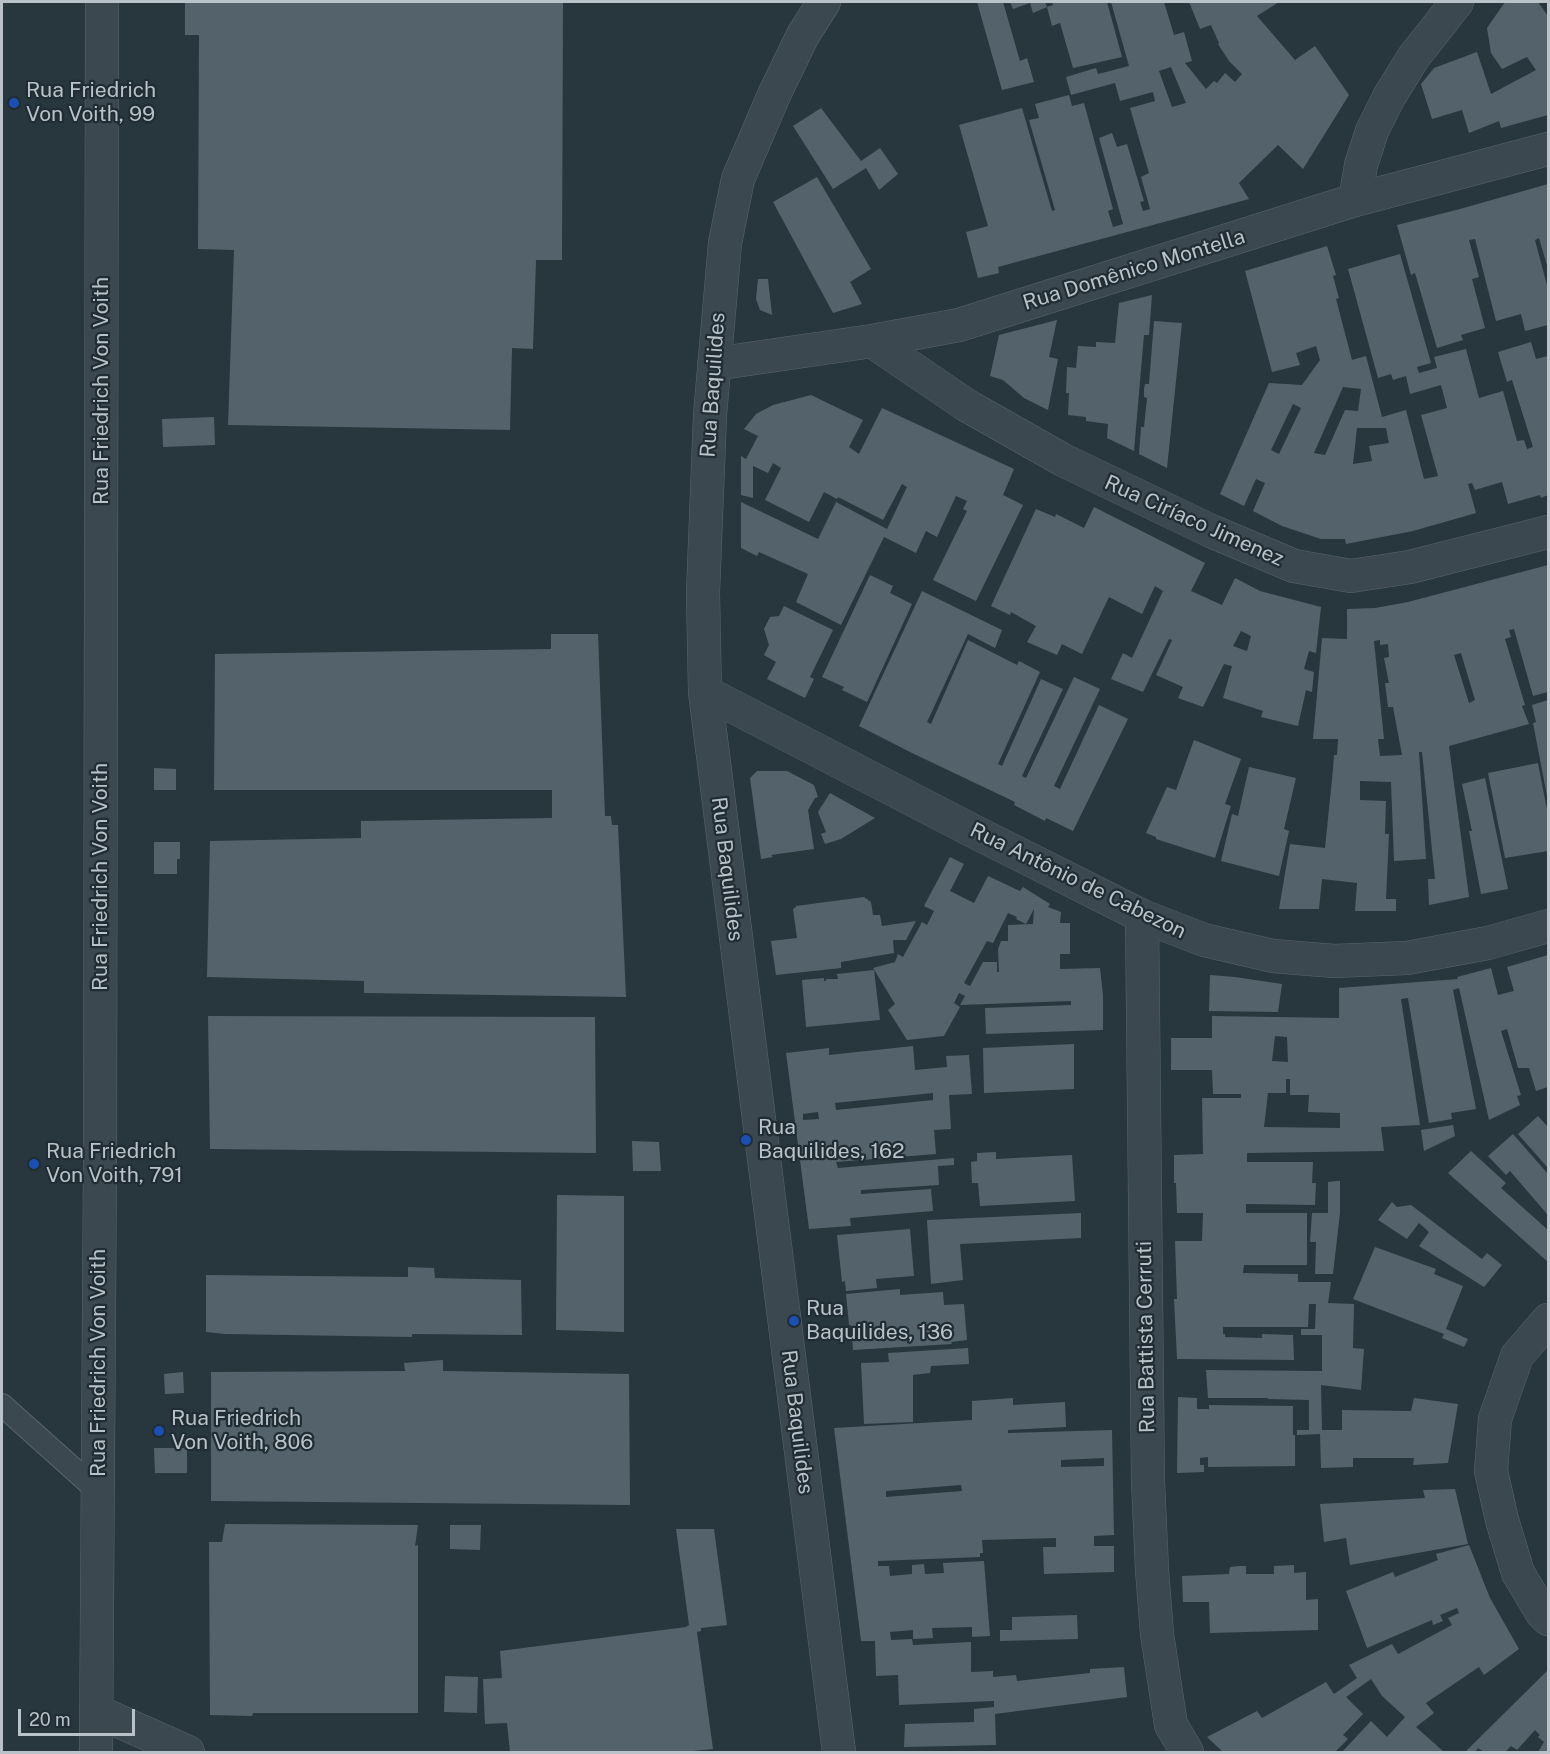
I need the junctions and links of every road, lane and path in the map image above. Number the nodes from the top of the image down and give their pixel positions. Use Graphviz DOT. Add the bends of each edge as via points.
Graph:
graph roads {
  1 [pos="102,2"];
  2 [pos="824,2"];
  3 [pos="1456,2"];
  4 [pos="1548,149"];
  5 [pos="1355,200"];
  6 [pos="872,341"];
  7 [pos="714,364"];
  8 [pos="1548,532"];
  9 [pos="705,692"];
  10 [pos="1142,916"];
  11 [pos="1548,926"];
  12 [pos="1548,1320"];
  13 [pos="2,1405"];
  14 [pos="98,1491"];
  15 [pos="1548,1619"];
  16 [pos="96,1710"];
  17 [pos="96,1752"];
  18 [pos="188,1752"];
  19 [pos="839,1752"];
  20 [pos="1187,1752"];
  1 -- 14 [label="street, Rua Friedrich Von Voith"];
  2 -- 7 [label="street, Rua Baquilides" via="803,35 738,179 725,243"];
  3 -- 5 [label="street" via="1389,97 1372,131"];
  4 -- 5 [label="street, Rua Domênico Montella"];
  5 -- 6 [label="street, Rua Domênico Montella" via="958,325"];
  6 -- 7 [label="street, Rua Domênico Montella"];
  6 -- 8 [label="street, Rua Ciríaco Jimenez" via="966,405 1063,460 1294,566 1351,576 1410,567"];
  7 -- 9 [label="street, Rua Baquilides" via="705,503"];
  9 -- 10 [label="street, Rua Antônio de Cabezon"];
  9 -- 19 [label="street, Rua Baquilides"];
  10 -- 11 [label="street, Rua Antônio de Cabezon" via="1216,943 1273,956 1334,961 1407,958 1488,943"];
  10 -- 20 [label="street, Rua Battista Cerruti" via="1152,1570 1171,1725"];
  12 -- 15 [label="street" via="1517,1356 1495,1419 1491,1471 1518,1573"];
  13 -- 14 [label="lane"];
  14 -- 16 [label="street, Rua Friedrich Von Voith"];
  16 -- 17 [label="street, Rua Friedrich Von Voith"];
  16 -- 18 [label="street"];
}
